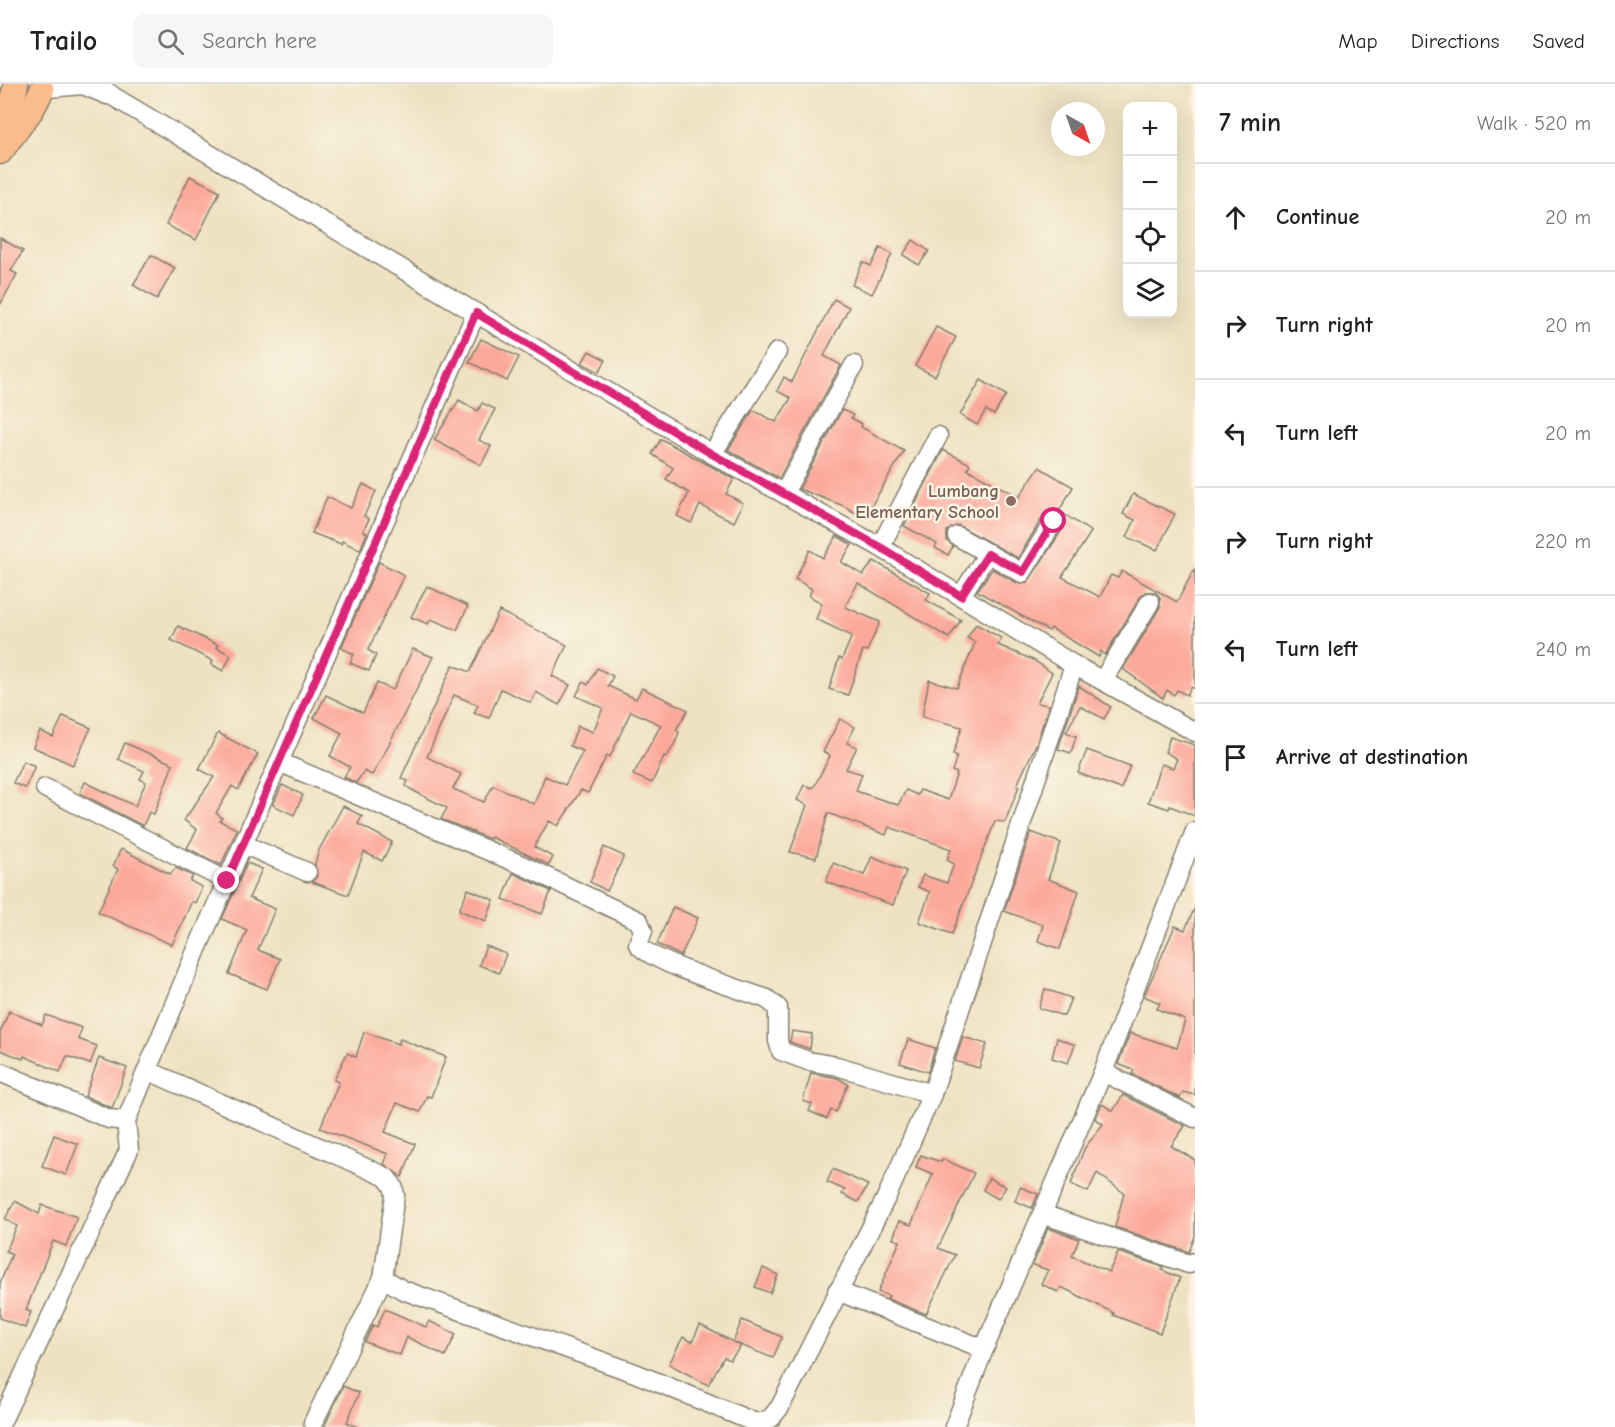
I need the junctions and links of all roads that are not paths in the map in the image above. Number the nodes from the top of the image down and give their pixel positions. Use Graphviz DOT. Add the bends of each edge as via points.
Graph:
graph roads {
  1 [pos="16,84"];
  2 [pos="97,84"];
  3 [pos="40,86"];
  4 [pos="114,97"];
  5 [pos="0,151"];
  6 [pos="476,313"];
  7 [pos="777,352"];
  8 [pos="854,365"];
  9 [pos="938,436"];
  10 [pos="712,454"];
  11 [pos="784,493"];
  12 [pos="1054,521"];
  13 [pos="957,536"];
  14 [pos="880,547"];
  15 [pos="988,554"];
  16 [pos="961,596"];
  17 [pos="1150,602"];
  18 [pos="1074,665"];
  19 [pos="1103,680"];
  20 [pos="1195,732"];
  21 [pos="279,762"];
  22 [pos="45,788"];
  23 [pos="1195,831"];
  24 [pos="243,844"];
  25 [pos="307,872"];
  26 [pos="227,881"];
  27 [pos="149,1071"];
  28 [pos="0,1072"];
  29 [pos="1103,1072"];
  30 [pos="932,1094"];
  31 [pos="1195,1118"];
  32 [pos="126,1121"];
  33 [pos="1042,1214"];
  34 [pos="1195,1262"];
  35 [pos="383,1278"];
  36 [pos="837,1291"];
  37 [pos="984,1349"];
  38 [pos="313,1423"];
  39 [pos="0,1425"];
  40 [pos="954,1427"];
  1 -- 5 [label="main road"];
  2 -- 4 [label="street"];
  3 -- 4 [label="street" via="83,85"];
  3 -- 5 [label="main road" via="32,109"];
  4 -- 6 [label="street"];
  6 -- 10 [label="street"];
  6 -- 21 [label="street"];
  7 -- 10 [label="street"];
  8 -- 11 [label="street"];
  9 -- 14 [label="street"];
  10 -- 11 [label="street"];
  11 -- 14 [label="street"];
  12 -- 15 [label="street" via="1023,572"];
  13 -- 15 [label="street"];
  14 -- 16 [label="street"];
  15 -- 16 [label="street"];
  16 -- 18 [label="street"];
  17 -- 19 [label="street"];
  18 -- 19 [label="street"];
  18 -- 30 [label="street"];
  19 -- 20 [label="street"];
  21 -- 24 [label="street"];
  21 -- 30 [label="street" via="524,866 639,921 643,931 640,948 767,999 778,1008 781,1051"];
  22 -- 26 [label="street"];
  23 -- 29 [label="street"];
  24 -- 25 [label="street"];
  24 -- 26 [label="street"];
  26 -- 27 [label="street"];
  27 -- 32 [label="street"];
  27 -- 35 [label="street" via="386,1177 395,1195"];
  28 -- 32 [label="street" via="109,1119"];
  29 -- 31 [label="street"];
  29 -- 33 [label="street"];
  30 -- 36 [label="street" via="887,1196"];
  32 -- 39 [label="street" via="129,1150"];
  33 -- 34 [label="street" via="1189,1264"];
  33 -- 37 [label="street"];
  35 -- 36 [label="street" via="403,1290 635,1373 756,1423 770,1419 780,1407"];
  35 -- 38 [label="street"];
  36 -- 37 [label="street"];
  37 -- 40 [label="street"];
}
